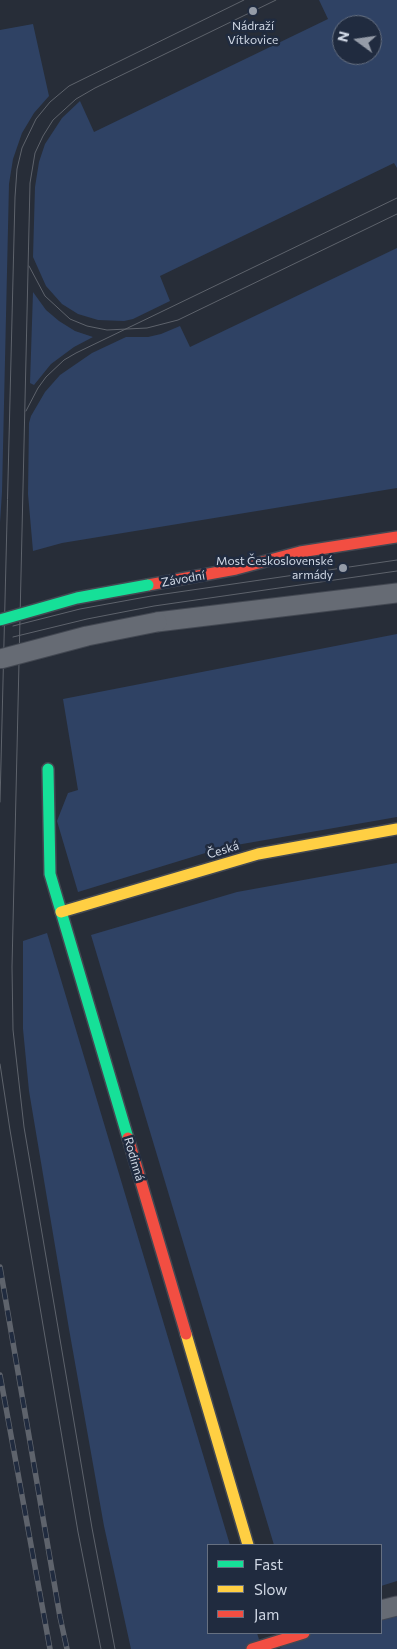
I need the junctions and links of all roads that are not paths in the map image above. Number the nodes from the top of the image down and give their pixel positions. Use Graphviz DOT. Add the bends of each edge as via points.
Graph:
graph roads {
  1 [pos="397,537"];
  2 [pos="397,593"];
  3 [pos="0,620"];
  4 [pos="0,659"];
  5 [pos="48,769"];
  6 [pos="397,829"];
  7 [pos="61,912"];
  8 [pos="248,1544"];
  9 [pos="397,1606"];
  10 [pos="382,1610"];
  11 [pos="300,1634"];
  12 [pos="276,1641"];
  13 [pos="252,1649"];
  1 -- 3 [label="street, Závodní, bridge" via="300,552 236,569 77,598"];
  2 -- 4 [label="street, bridge" via="157,622"];
  5 -- 7 [label="street, Rodinná" via="50,874"];
  6 -- 7 [label="street, Česká" via="258,854"];
  7 -- 8 [label="street, Rodinná"];
  9 -- 10 [label="street"];
  11 -- 12 [label="street"];
  12 -- 13 [label="street"];
}
